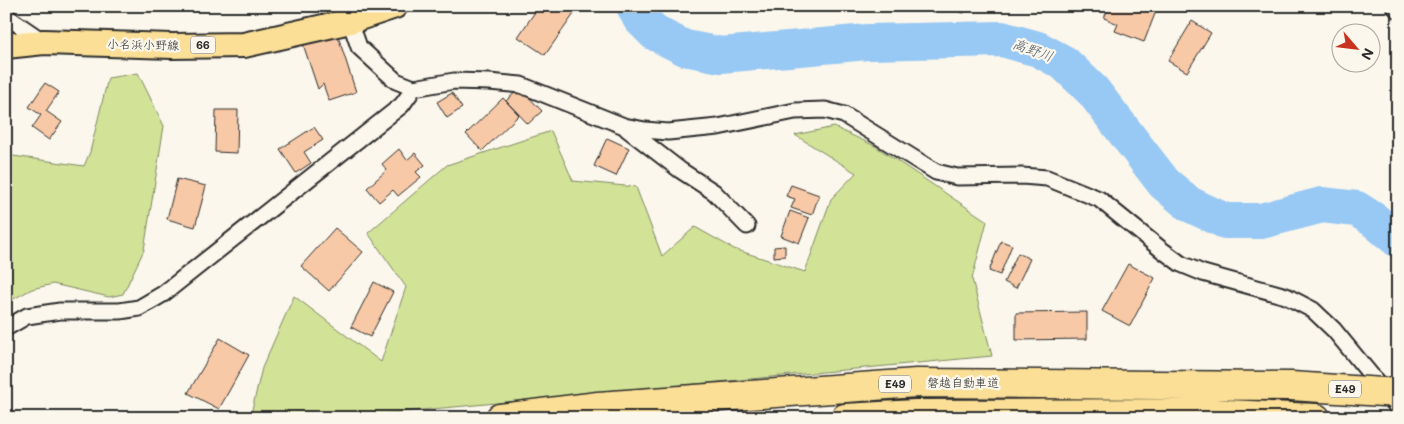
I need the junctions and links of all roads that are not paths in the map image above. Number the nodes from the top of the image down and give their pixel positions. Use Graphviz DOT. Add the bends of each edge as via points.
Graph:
graph roads {
  1 [pos="395,6"];
  2 [pos="1394,6"];
  3 [pos="1398,10"];
  4 [pos="6,16"];
  5 [pos="350,20"];
  6 [pos="44,42"];
  7 [pos="6,46"];
  8 [pos="414,88"];
  9 [pos="624,126"];
  10 [pos="747,226"];
  11 [pos="6,328"];
  12 [pos="1398,393"];
  13 [pos="1398,408"];
  14 [pos="500,418"];
  15 [pos="845,418"];
  16 [pos="1312,418"];
  17 [pos="1316,418"];
  1 -- 5 [label="main road, 小名浜小野線 / 66"];
  2 -- 3 [label="street"];
  4 -- 6 [label="street"];
  5 -- 6 [label="main road, 小名浜小野線 / 66" via="244,45"];
  5 -- 8 [label="street" via="359,47 396,81"];
  6 -- 7 [label="main road, 小名浜小野線 / 66"];
  8 -- 9 [label="street" via="454,81 520,85"];
  8 -- 11 [label="street" via="402,105 163,294 139,308 60,311 27,316"];
  9 -- 10 [label="street" via="714,192"];
  9 -- 13 [label="street" via="676,131 718,127 794,111 825,110 844,114 936,172 957,178 1047,178 1099,199 1181,264 1286,296 1313,310 1334,330"];
  12 -- 14 [label="highway, 磐越自動車道 / E49, bridge" via="1291,386 916,382 608,405"];
  15 -- 16 [label="highway" via="915,414 1204,412"];
  16 -- 17 [label="highway"];
}
